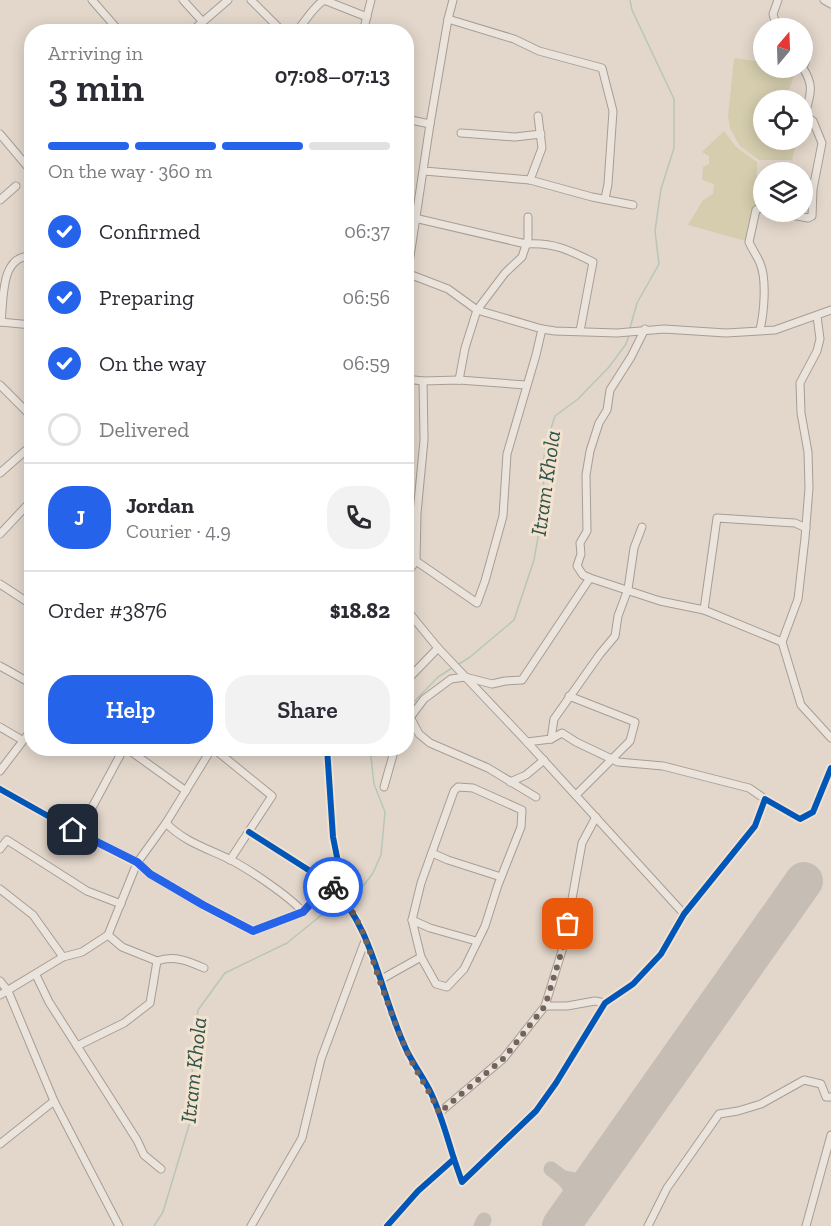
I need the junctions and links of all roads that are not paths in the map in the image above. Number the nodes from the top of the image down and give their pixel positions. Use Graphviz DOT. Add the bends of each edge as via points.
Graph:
graph roads {
  1 [pos="92,0"];
  2 [pos="183,0"];
  3 [pos="228,0"];
  4 [pos="251,0"];
  5 [pos="371,0"];
  6 [pos="453,0"];
  7 [pos="778,0"];
  8 [pos="824,0"];
  9 [pos="831,4"];
  10 [pos="367,17"];
  11 [pos="774,18"];
  12 [pos="448,19"];
  13 [pos="202,21"];
  14 [pos="113,24"];
  15 [pos="199,24"];
  16 [pos="275,24"];
  17 [pos="303,24"];
  18 [pos="365,24"];
  19 [pos="809,78"];
  20 [pos="538,116"];
  21 [pos="414,121"];
  22 [pos="430,124"];
  23 [pos="461,133"];
  24 [pos="0,134"];
  25 [pos="541,134"];
  26 [pos="24,161"];
  27 [pos="424,171"];
  28 [pos="530,180"];
  29 [pos="16,186"];
  30 [pos="813,189"];
  31 [pos="605,199"];
  32 [pos="0,200"];
  33 [pos="633,205"];
  34 [pos="416,217"];
  35 [pos="528,217"];
  36 [pos="753,222"];
  37 [pos="414,233"];
  38 [pos="526,244"];
  39 [pos="24,257"];
  40 [pos="414,276"];
  41 [pos="477,310"];
  42 [pos="831,310"];
  43 [pos="818,315"];
  44 [pos="0,322"];
  45 [pos="24,324"];
  46 [pos="542,329"];
  47 [pos="645,329"];
  48 [pos="760,330"];
  49 [pos="580,332"];
  50 [pos="414,380"];
  51 [pos="459,380"];
  52 [pos="423,381"];
  53 [pos="0,385"];
  54 [pos="526,385"];
  55 [pos="24,409"];
  56 [pos="24,452"];
  57 [pos="0,473"];
  58 [pos="24,509"];
  59 [pos="642,527"];
  60 [pos="806,528"];
  61 [pos="0,534"];
  62 [pos="416,561"];
  63 [pos="414,564"];
  64 [pos="590,578"];
  65 [pos="0,584"];
  66 [pos="628,589"];
  67 [pos="24,599"];
  68 [pos="704,610"];
  69 [pos="414,619"];
  70 [pos="782,642"];
  71 [pos="438,648"];
  72 [pos="0,666"];
  73 [pos="414,673"];
  74 [pos="464,676"];
  75 [pos="24,680"];
  76 [pos="569,696"];
  77 [pos="414,712"];
  78 [pos="0,726"];
  79 [pos="414,728"];
  80 [pos="831,738"];
  81 [pos="550,739"];
  82 [pos="22,740"];
  83 [pos="527,742"];
  84 [pos="121,756"];
  85 [pos="136,756"];
  86 [pos="208,756"];
  87 [pos="223,756"];
  88 [pos="328,756"];
  89 [pos="393,756"];
  90 [pos="544,760"];
  91 [pos="612,760"];
  92 [pos="831,768"];
  93 [pos="0,771"];
  94 [pos="510,782"];
  95 [pos="384,787"];
  96 [pos="0,789"];
  97 [pos="186,791"];
  98 [pos="576,795"];
  99 [pos="536,797"];
  100 [pos="765,799"];
  101 [pos="596,817"];
  102 [pos="166,823"];
  103 [pos="73,830"];
  104 [pos="249,832"];
  105 [pos="0,849"];
  106 [pos="432,853"];
  107 [pos="230,860"];
  108 [pos="137,862"];
  109 [pos="501,877"];
  110 [pos="329,883"];
  111 [pos="0,889"];
  112 [pos="121,904"];
  113 [pos="303,912"];
  114 [pos="684,914"];
  115 [pos="412,920"];
  116 [pos="108,935"];
  117 [pos="366,938"];
  118 [pos="476,942"];
  119 [pos="63,957"];
  120 [pos="421,957"];
  121 [pos="157,962"];
  122 [pos="204,968"];
  123 [pos="36,975"];
  124 [pos="380,980"];
  125 [pos="0,981"];
  126 [pos="8,990"];
  127 [pos="0,995"];
  128 [pos="605,1002"];
  129 [pos="545,1006"];
  130 [pos="77,1046"];
  131 [pos="831,1097"];
  132 [pos="54,1101"];
  133 [pos="439,1113"];
  134 [pos="831,1135"];
  135 [pos="0,1144"];
  136 [pos="454,1159"];
  137 [pos="161,1169"];
  138 [pos="119,1226"];
  139 [pos="251,1226"];
  140 [pos="387,1226"];
  141 [pos="648,1226"];
  142 [pos="806,1226"];
  1 -- 14 [label="street"];
  2 -- 13 [label="street"];
  3 -- 13 [label="street"];
  4 -- 16 [label="street"];
  5 -- 10 [label="street"];
  6 -- 12 [label="street"];
  7 -- 11 [label="street"];
  8 -- 9 [label="street"];
  10 -- 17 [label="street" via="324,0"];
  10 -- 18 [label="street"];
  12 -- 22 [label="street"];
  12 -- 31 [label="street" via="602,68 613,111"];
  13 -- 15 [label="street"];
  19 -- 30 [label="street" via="805,115 813,121 822,143"];
  20 -- 25 [label="street"];
  21 -- 22 [label="street"];
  22 -- 27 [label="street"];
  23 -- 25 [label="street" via="515,137"];
  24 -- 26 [label="street"];
  25 -- 28 [label="street" via="543,148"];
  27 -- 28 [label="street"];
  27 -- 34 [label="street"];
  28 -- 31 [label="street"];
  29 -- 32 [label="street"];
  31 -- 33 [label="street"];
  34 -- 37 [label="street"];
  34 -- 38 [label="street"];
  35 -- 38 [label="street"];
  36 -- 48 [label="street" via="749,242 761,264 763,278"];
  38 -- 41 [label="street" via="522,257"];
  38 -- 49 [label="street" via="566,248 593,262"];
  39 -- 44 [label="street" via="7,269 2,280"];
  40 -- 41 [label="street" via="448,289"];
  41 -- 46 [label="street"];
  41 -- 51 [label="street"];
  42 -- 43 [label="street"];
  43 -- 48 [label="street" via="775,330"];
  43 -- 60 [label="street" via="817,351 800,383 808,452"];
  44 -- 45 [label="street"];
  46 -- 49 [label="street"];
  46 -- 54 [label="street"];
  47 -- 48 [label="street" via="726,333"];
  47 -- 49 [label="street"];
  47 -- 64 [label="street" via="610,390 607,410 590,451 586,475 587,531 580,543 577,566"];
  50 -- 52 [label="street"];
  51 -- 52 [label="street"];
  51 -- 54 [label="street"];
  52 -- 62 [label="street" via="424,440"];
  53 -- 55 [label="street"];
  54 -- 62 [label="street" via="507,454 503,516 477,603"];
  56 -- 57 [label="street"];
  58 -- 61 [label="street"];
  59 -- 66 [label="street" via="634,548"];
  60 -- 68 [label="street" via="795,523 717,518"];
  60 -- 70 [label="street" via="798,599"];
  62 -- 63 [label="street"];
  64 -- 66 [label="street"];
  64 -- 74 [label="street" via="522,680 492,684"];
  65 -- 67 [label="street"];
  66 -- 68 [label="street" via="660,601"];
  66 -- 76 [label="street" via="615,636"];
  68 -- 70 [label="street"];
  69 -- 71 [label="street"];
  70 -- 80 [label="street" via="801,705"];
  71 -- 73 [label="street"];
  71 -- 74 [label="street"];
  72 -- 75 [label="street"];
  74 -- 77 [label="street" via="451,680 424,699"];
  74 -- 83 [label="street"];
  76 -- 81 [label="street" via="554,719"];
  76 -- 91 [label="street" via="635,722 630,741"];
  78 -- 82 [label="street"];
  79 -- 94 [label="street" via="430,743 470,759"];
  81 -- 83 [label="street"];
  81 -- 91 [label="street" via="562,733"];
  82 -- 93 [label="street"];
  83 -- 90 [label="street"];
  84 -- 103 [label="street" via="88,815"];
  85 -- 97 [label="street"];
  86 -- 97 [label="street"];
  87 -- 104 [label="street" via="272,796"];
  88 -- 110 [label="street" via="339,867"];
  89 -- 95 [label="street"];
  90 -- 94 [label="street"];
  90 -- 98 [label="street"];
  91 -- 98 [label="street"];
  91 -- 100 [label="street" via="663,766 749,788"];
  92 -- 100 [label="street" via="808,816 800,819"];
  94 -- 99 [label="street"];
  96 -- 103 [label="street"];
  97 -- 102 [label="street"];
  98 -- 101 [label="street"];
  100 -- 114 [label="street" via="755,826"];
  101 -- 114 [label="street"];
  101 -- 129 [label="street" via="582,843 564,944"];
  102 -- 107 [label="street" via="177,834"];
  102 -- 108 [label="street"];
  103 -- 108 [label="street"];
  104 -- 107 [label="street"];
  104 -- 110 [label="street"];
  105 -- 112 [label="street" via="7,840 87,891"];
  106 -- 109 [label="street"];
  106 -- 109 [label="street" via="453,791 459,787 473,788 522,810 521,827"];
  106 -- 115 [label="street"];
  107 -- 113 [label="street" via="295,902"];
  108 -- 112 [label="street"];
  108 -- 113 [label="street" via="150,874 253,931"];
  109 -- 118 [label="street"];
  110 -- 113 [label="street"];
  110 -- 117 [label="street" via="351,909"];
  111 -- 119 [label="street" via="33,915"];
  112 -- 116 [label="street"];
  114 -- 128 [label="street" via="661,954 633,984"];
  115 -- 118 [label="street"];
  115 -- 120 [label="street"];
  116 -- 119 [label="street" via="82,952"];
  116 -- 121 [label="street" via="122,947"];
  117 -- 124 [label="street"];
  117 -- 139 [label="street" via="321,1059 302,1138"];
  118 -- 120 [label="street" via="464,969 447,987 436,984"];
  119 -- 123 [label="street"];
  120 -- 124 [label="street"];
  121 -- 122 [label="street" via="168,957"];
  121 -- 130 [label="street" via="150,1003 124,1023"];
  123 -- 126 [label="street"];
  123 -- 130 [label="street"];
  124 -- 133 [label="street" via="406,1051"];
  125 -- 126 [label="street"];
  126 -- 127 [label="street"];
  126 -- 132 [label="street"];
  128 -- 129 [label="street"];
  128 -- 136 [label="street" via="536,1111 462,1182"];
  129 -- 133 [label="street" via="504,1058"];
  130 -- 137 [label="street" via="144,1155"];
  131 -- 141 [label="street" via="826,1097 821,1084 804,1080 760,1104 719,1114 666,1188"];
  132 -- 135 [label="street"];
  132 -- 138 [label="street"];
  133 -- 136 [label="street"];
  134 -- 142 [label="street"];
  136 -- 140 [label="street" via="417,1191"];
}
